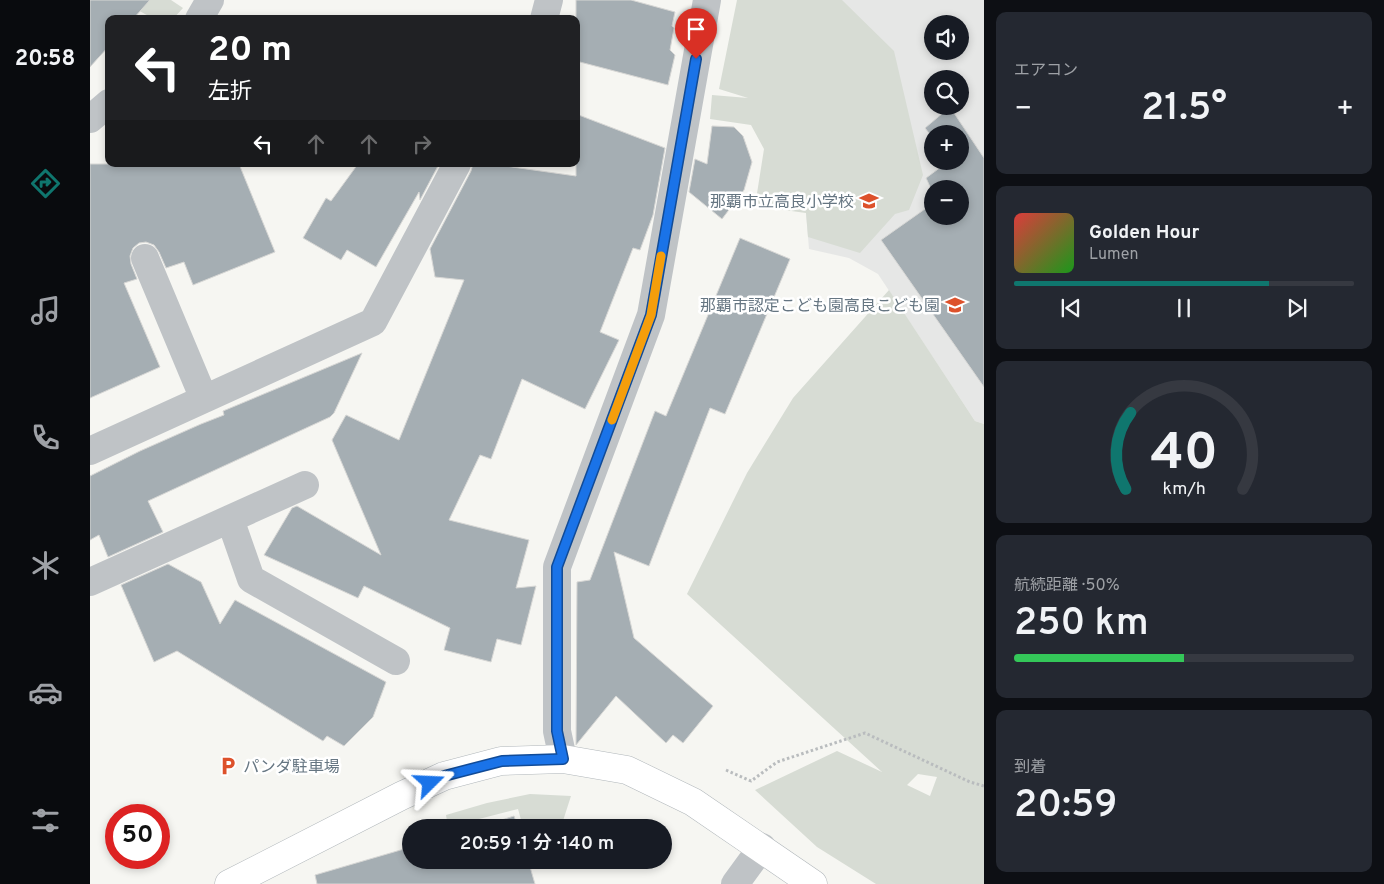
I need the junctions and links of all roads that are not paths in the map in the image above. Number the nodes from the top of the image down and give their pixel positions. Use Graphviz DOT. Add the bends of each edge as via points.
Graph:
graph roads {
  1 [pos="210,0"];
  2 [pos="549,0"];
  3 [pos="707,0"];
  4 [pos="201,15"];
  5 [pos="545,15"];
  6 [pos="105,107"];
  7 [pos="90,120"];
  8 [pos="455,167"];
  9 [pos="145,258"];
  10 [pos="204,399"];
  11 [pos="90,451"];
  12 [pos="305,485"];
  13 [pos="230,518"];
  14 [pos="90,582"];
  15 [pos="396,661"];
  16 [pos="563,759"];
  17 [pos="762,847"];
  18 [pos="230,884"];
  19 [pos="735,884"];
  20 [pos="813,884"];
  1 -- 4 [label="street"];
  2 -- 5 [label="street"];
  3 -- 16 [label="street" via="651,315 557,567 557,731"];
  6 -- 7 [label="street"];
  8 -- 10 [label="street" via="372,322"];
  9 -- 10 [label="street"];
  10 -- 11 [label="street"];
  12 -- 13 [label="street"];
  13 -- 14 [label="street"];
  13 -- 15 [label="street" via="251,579"];
  16 -- 17 [label="main road" via="627,770 693,802"];
  16 -- 18 [label="main road" via="502,761 444,776"];
  17 -- 19 [label="street"];
  17 -- 20 [label="main road"];
}
